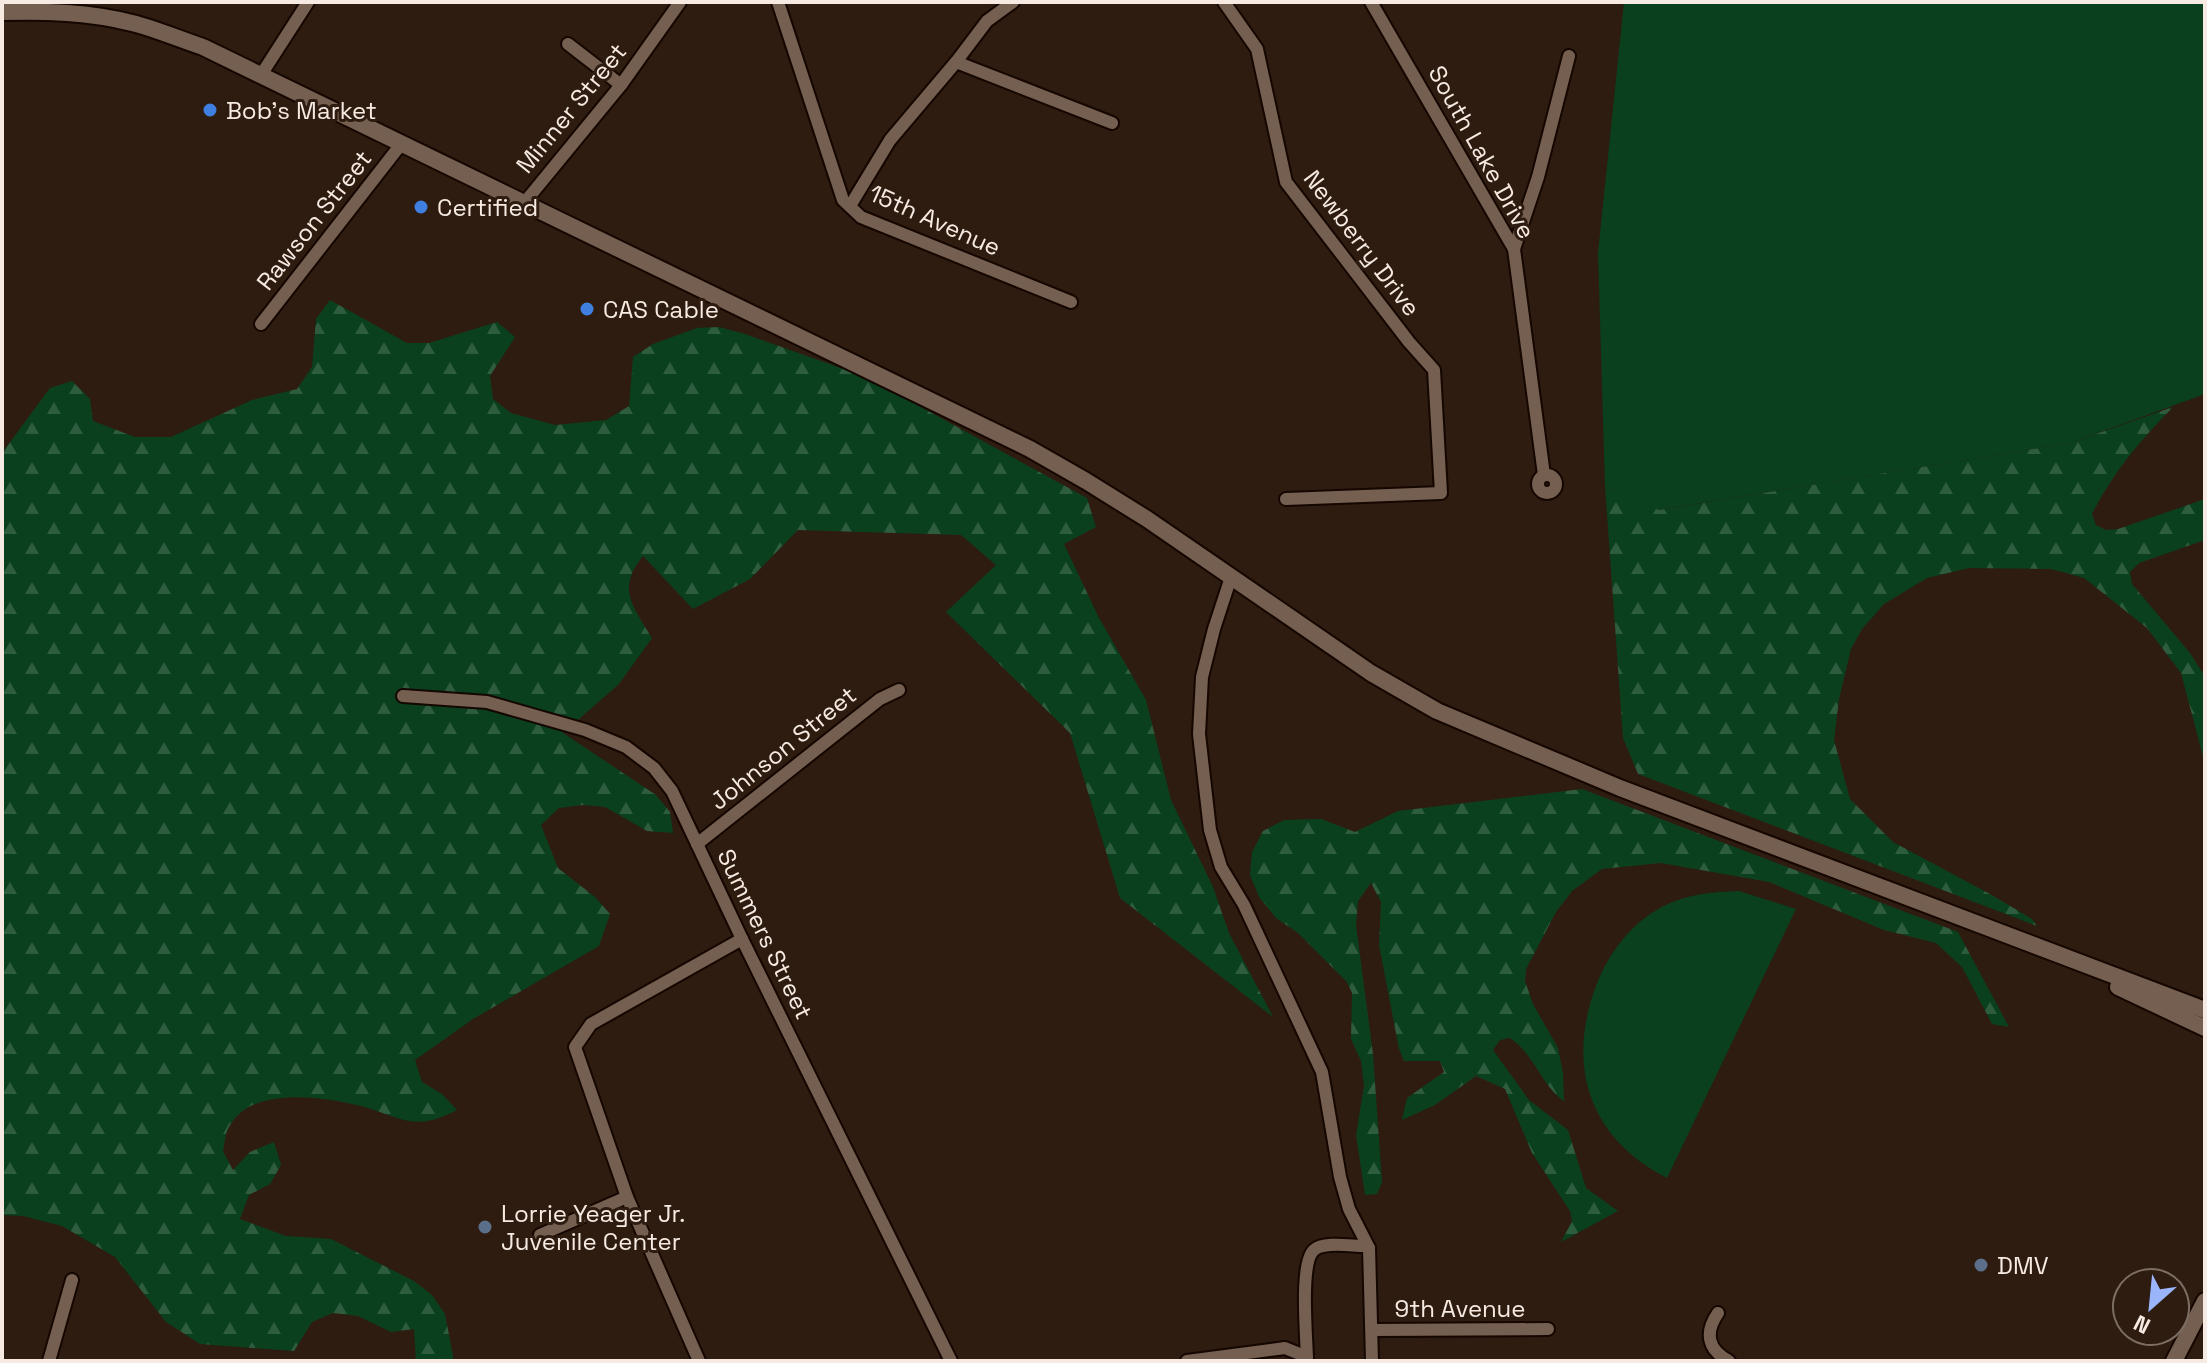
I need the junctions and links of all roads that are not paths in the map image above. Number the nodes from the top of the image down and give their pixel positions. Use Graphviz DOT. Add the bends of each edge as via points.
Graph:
graph roads {
  1 [pos="308,2"];
  2 [pos="680,2"];
  3 [pos="778,2"];
  4 [pos="1013,2"];
  5 [pos="1224,2"];
  6 [pos="1371,2"];
  7 [pos="53,7"];
  8 [pos="2,12"];
  9 [pos="568,44"];
  10 [pos="1569,56"];
  11 [pos="956,62"];
  12 [pos="261,75"];
  13 [pos="621,85"];
  14 [pos="1112,123"];
  15 [pos="402,143"];
  16 [pos="525,202"];
  17 [pos="850,206"];
  18 [pos="1514,249"];
  19 [pos="1071,302"];
  20 [pos="261,324"];
  21 [pos="1544,475"];
  22 [pos="1286,499"];
  23 [pos="1231,577"];
  24 [pos="899,690"];
  25 [pos="403,696"];
  26 [pos="697,844"];
  27 [pos="742,939"];
  28 [pos="2080,963"];
  29 [pos="2205,997"];
  30 [pos="2205,1010"];
  31 [pos="2205,1028"];
  32 [pos="627,1197"];
  33 [pos="540,1235"];
  34 [pos="1369,1248"];
  35 [pos="72,1280"];
  36 [pos="2205,1301"];
  37 [pos="1718,1313"];
  38 [pos="1548,1329"];
  39 [pos="1372,1330"];
  40 [pos="1307,1359"];
  41 [pos="49,1361"];
  42 [pos="699,1361"];
  43 [pos="951,1361"];
  44 [pos="1187,1361"];
  45 [pos="1372,1361"];
  46 [pos="1729,1361"];
  47 [pos="2174,1361"];
  1 -- 12 [label="street"];
  2 -- 13 [label="street, Minner Street"];
  3 -- 17 [label="street, 15th Avenue" via="843,200"];
  4 -- 11 [label="street" via="987,21"];
  5 -- 22 [label="street, Newberry Drive" via="1257,49 1286,182 1434,370 1441,493"];
  6 -- 18 [label="street, South Lake Drive"];
  7 -- 8 [label="main road"];
  7 -- 12 [label="main road" via="135,23"];
  9 -- 13 [label="street"];
  10 -- 18 [label="street"];
  11 -- 14 [label="street"];
  11 -- 17 [label="street" via="890,140"];
  12 -- 15 [label="main road"];
  13 -- 16 [label="street, Minner Street"];
  15 -- 16 [label="main road"];
  15 -- 20 [label="street, Rawson Street"];
  16 -- 23 [label="main road" via="1030,449"];
  17 -- 19 [label="street, 15th Avenue" via="861,217"];
  18 -- 21 [label="street, South Lake Drive"];
  23 -- 28 [label="main road" via="1371,673 1458,721"];
  23 -- 34 [label="street" via="1202,677 1199,734 1210,830 1221,867 1322,1072 1340,1177"];
  24 -- 26 [label="street, Johnson Street" via="880,699"];
  25 -- 26 [label="street, Summers Street" via="487,702 626,747 654,768 672,791"];
  26 -- 27 [label="street, Summers Street"];
  27 -- 32 [label="street" via="591,1024 575,1047"];
  27 -- 43 [label="street, Summers Street"];
  28 -- 29 [label="main road"];
  28 -- 30 [label="main road"];
  28 -- 31 [label="main road" via="2102,980"];
  32 -- 33 [label="street"];
  32 -- 42 [label="street"];
  34 -- 39 [label="street"];
  34 -- 40 [label="street" via="1321,1247 1311,1255 1306,1271"];
  35 -- 41 [label="street"];
  36 -- 47 [label="main road"];
  37 -- 46 [label="street" via="1708,1339 1717,1355"];
  38 -- 39 [label="street, 9th Avenue"];
  39 -- 45 [label="street"];
  40 -- 44 [label="street" via="1285,1348"];
}
